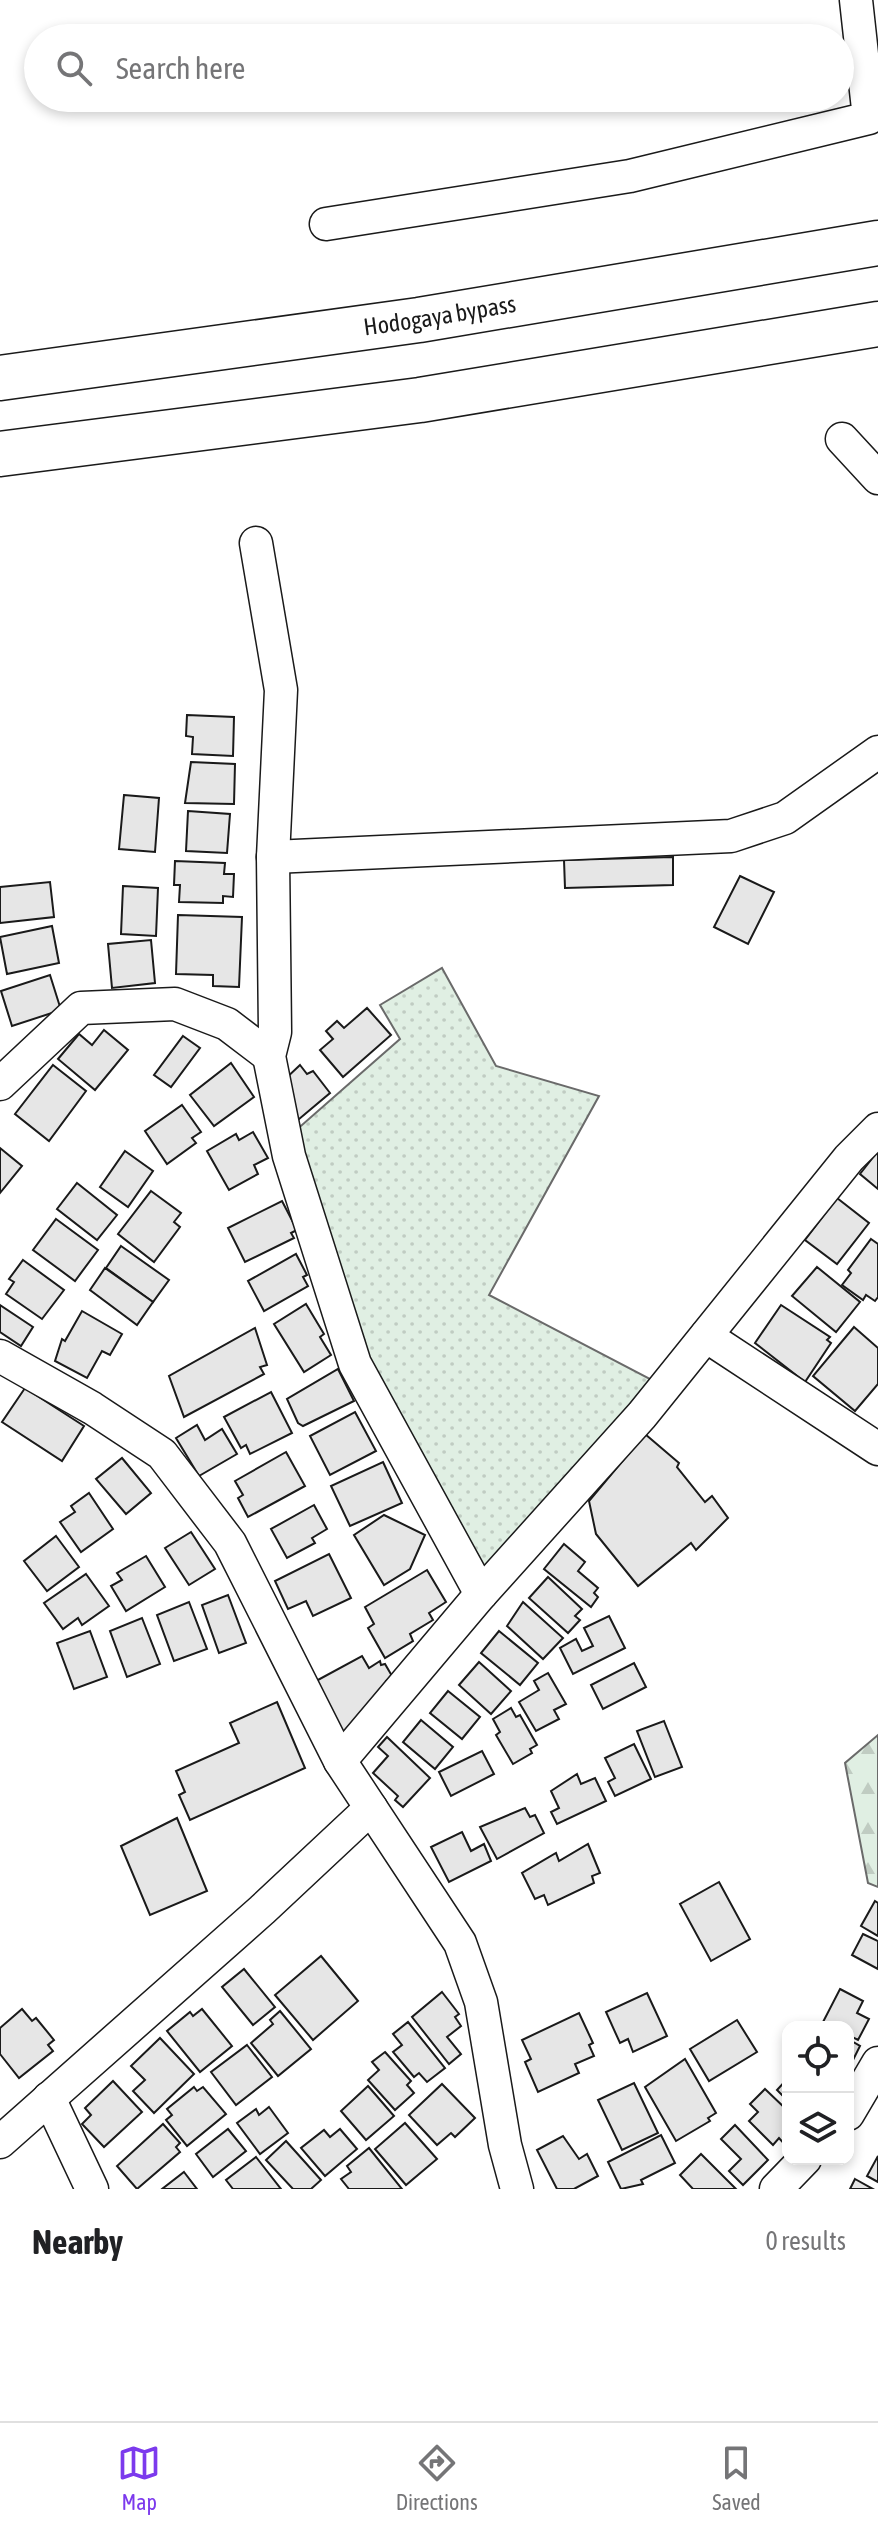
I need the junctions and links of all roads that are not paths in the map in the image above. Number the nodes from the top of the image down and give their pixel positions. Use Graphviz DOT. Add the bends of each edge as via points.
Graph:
graph roads {
  1 [pos="856,0"];
  2 [pos="326,224"];
  3 [pos="878,243"];
  4 [pos="878,324"];
  5 [pos="0,378"];
  6 [pos="842,439"];
  7 [pos="0,454"];
  8 [pos="878,478"];
  9 [pos="256,543"];
  10 [pos="878,752"];
  11 [pos="273,857"];
  12 [pos="269,1056"];
  13 [pos="0,1084"];
  14 [pos="878,1129"];
  15 [pos="706,1336"];
  16 [pos="0,1356"];
  17 [pos="878,1449"];
  18 [pos="481,1594"];
  19 [pos="340,1761"];
  20 [pos="371,1808"];
  21 [pos="878,2063"];
  22 [pos="49,2098"];
  23 [pos="854,2104"];
  24 [pos="0,2142"];
  25 [pos="799,2165"];
  26 [pos="92,2189"];
  27 [pos="517,2189"];
  28 [pos="776,2189"];
  1 -- 2 [label="street" via="869,118 630,176"];
  3 -- 5 [label="highway, Hodogaya bypass" via="419,320"];
  4 -- 7 [label="highway" via="420,400"];
  6 -- 8 [label="street"];
  9 -- 11 [label="street" via="281,690"];
  10 -- 11 [label="street" via="785,818 731,836"];
  11 -- 12 [label="street" via="275,1032"];
  12 -- 13 [label="street" via="227,1024 175,1004 81,1008"];
  12 -- 18 [label="street" via="289,1156 355,1364"];
  14 -- 15 [label="street"];
  15 -- 17 [label="street"];
  15 -- 18 [label="street"];
  16 -- 19 [label="street" via="162,1454 230,1543"];
  18 -- 19 [label="street"];
  19 -- 20 [label="street"];
  20 -- 22 [label="street"];
  20 -- 27 [label="street" via="460,1943 481,2002"];
  21 -- 23 [label="street"];
  22 -- 24 [label="street"];
  22 -- 26 [label="street"];
  25 -- 28 [label="street"];
}
